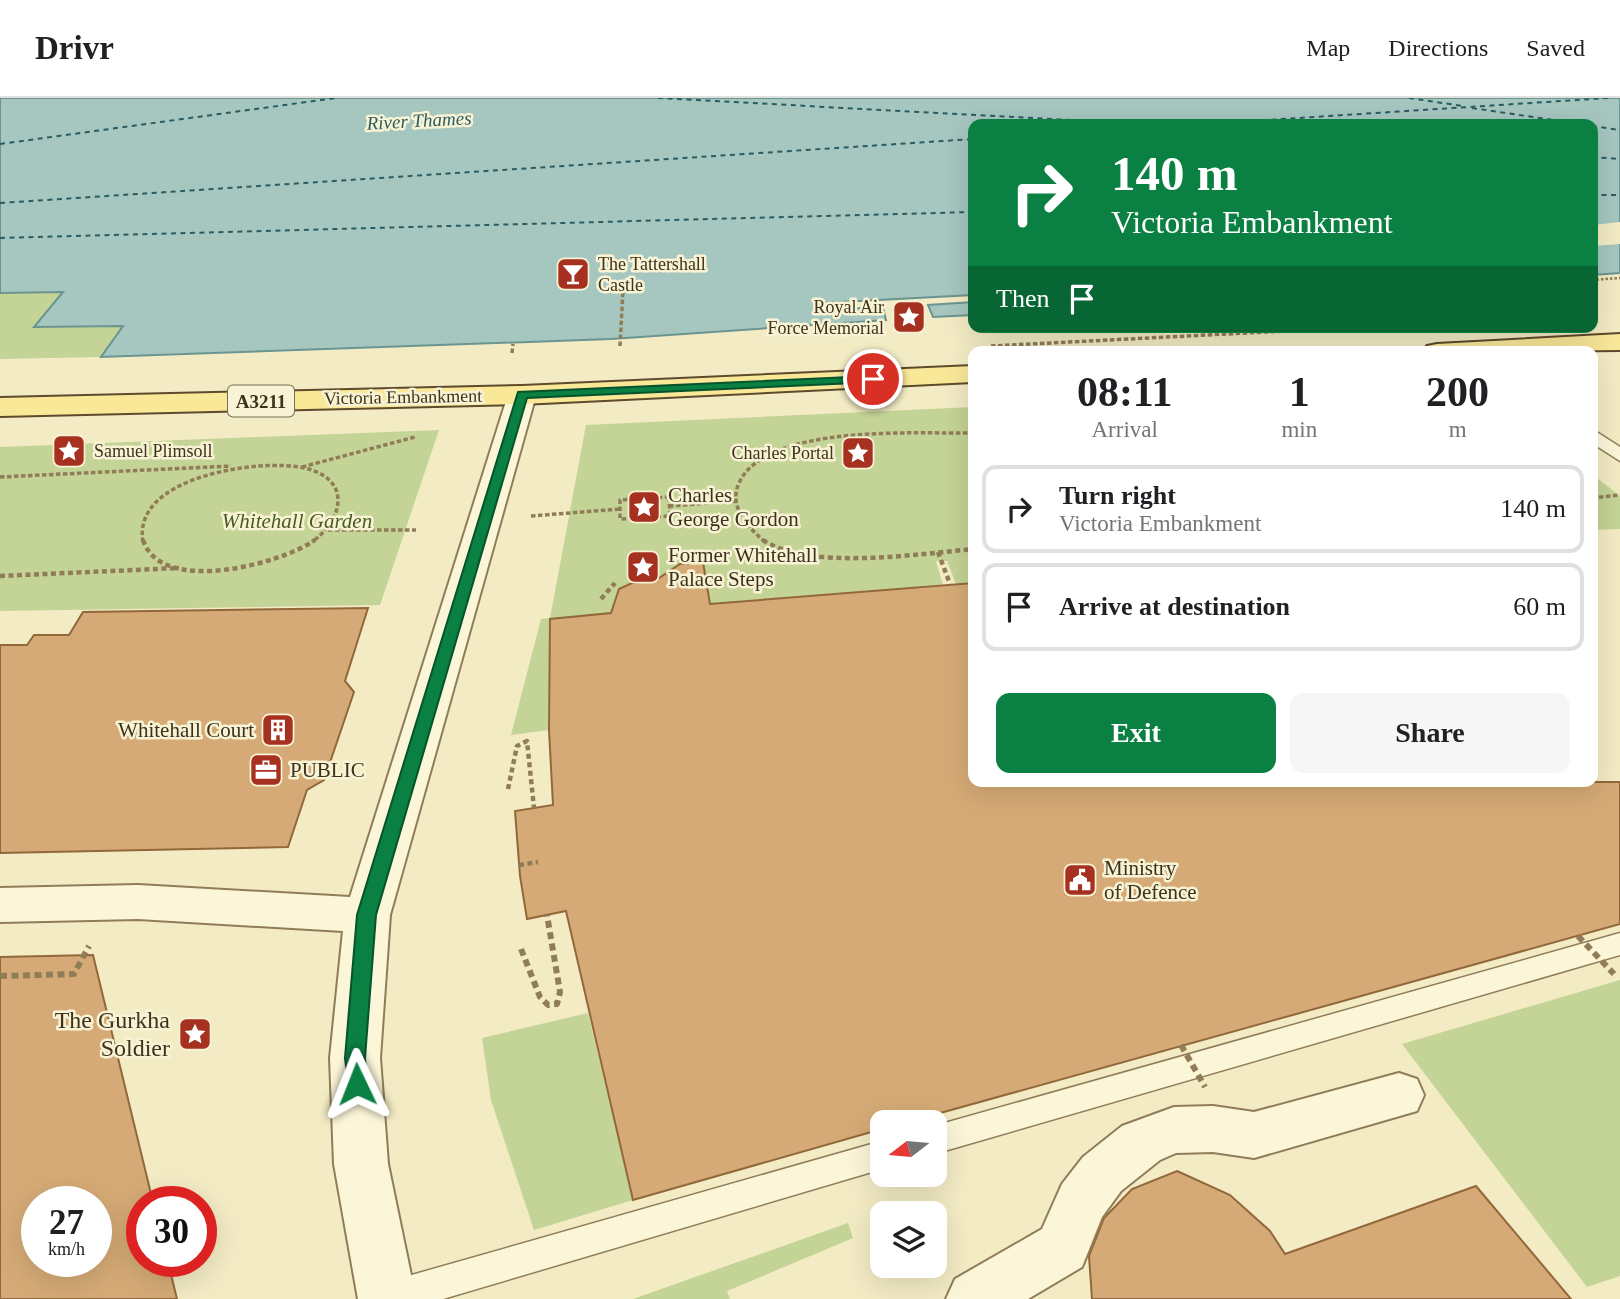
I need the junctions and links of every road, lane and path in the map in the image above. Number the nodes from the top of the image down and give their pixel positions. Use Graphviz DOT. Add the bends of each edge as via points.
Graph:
graph roads {
  1 [pos="1620,278"];
  2 [pos="1598,280"];
  3 [pos="623,288"];
  4 [pos="1620,342"];
  5 [pos="513,344"];
  6 [pos="620,346"];
  7 [pos="1561,346"];
  8 [pos="512,353"];
  9 [pos="968,374"];
  10 [pos="522,394"];
  11 [pos="0,407"];
  12 [pos="968,433"];
  13 [pos="417,436"];
  14 [pos="1598,439"];
  15 [pos="1620,456"];
  16 [pos="246,466"];
  17 [pos="301,467"];
  18 [pos="0,477"];
  19 [pos="1620,495"];
  20 [pos="1598,497"];
  21 [pos="737,501"];
  22 [pos="669,506"];
  23 [pos="620,509"];
  24 [pos="531,516"];
  25 [pos="327,530"];
  26 [pos="416,530"];
  27 [pos="968,549"];
  28 [pos="938,552"];
  29 [pos="184,568"];
  30 [pos="0,576"];
  31 [pos="615,583"];
  32 [pos="950,584"];
  33 [pos="601,599"];
  34 [pos="508,789"];
  35 [pos="534,808"];
  36 [pos="538,862"];
  37 [pos="519,865"];
  38 [pos="0,905"];
  39 [pos="367,915"];
  40 [pos="547,915"];
  41 [pos="1578,936"];
  42 [pos="1620,944"];
  43 [pos="89,945"];
  44 [pos="521,948"];
  45 [pos="1614,974"];
  46 [pos="0,976"];
  47 [pos="1181,1045"];
  48 [pos="1205,1087"];
  49 [pos="1399,1095"];
  50 [pos="947,1136"];
  51 [pos="870,1158"];
  52 [pos="387,1299"];
  53 [pos="975,1299"];
  1 -- 2 [label="path"];
  3 -- 6 [label="path"];
  4 -- 7 [label="main road"];
  5 -- 8 [label="path"];
  9 -- 10 [label="main road, Victoria Embankment / A3211"];
  10 -- 11 [label="main road, Victoria Embankment / A3211"];
  10 -- 39 [label="street"];
  12 -- 21 [label="path" via="794,445 753,465 739,483"];
  13 -- 17 [label="path"];
  14 -- 15 [label="lane"];
  16 -- 17 [label="path"];
  16 -- 18 [label="path"];
  16 -- 29 [label="path" via="206,475 153,506 141,536 147,550"];
  17 -- 25 [label="path" via="321,474 341,499"];
  19 -- 20 [label="path"];
  21 -- 22 [label="path"];
  21 -- 28 [label="path" via="738,512 755,534 801,554 839,559"];
  22 -- 23 [label="path" via="669,497 620,500"];
  22 -- 23 [label="path" via="670,516 620,519"];
  23 -- 24 [label="path"];
  25 -- 26 [label="path"];
  25 -- 29 [label="path" via="311,543 263,564 235,569"];
  27 -- 28 [label="path"];
  28 -- 32 [label="path"];
  29 -- 30 [label="path"];
  31 -- 33 [label="path"];
  34 -- 35 [label="path" via="517,746 527,741"];
  36 -- 37 [label="path"];
  38 -- 39 [label="street" via="138,902"];
  39 -- 52 [label="street" via="355,1058 362,1164"];
  40 -- 44 [label="path" via="560,992 557,1003 548,1005 540,998"];
  41 -- 45 [label="path, bridge"];
  42 -- 50 [label="lane"];
  43 -- 46 [label="path" via="74,974"];
  47 -- 48 [label="path, bridge"];
  49 -- 53 [label="street" via="1254,1135 1174,1130 1141,1143 1102,1174 1081,1202 1062,1248"];
  51 -- 52 [label="lane"];
}
